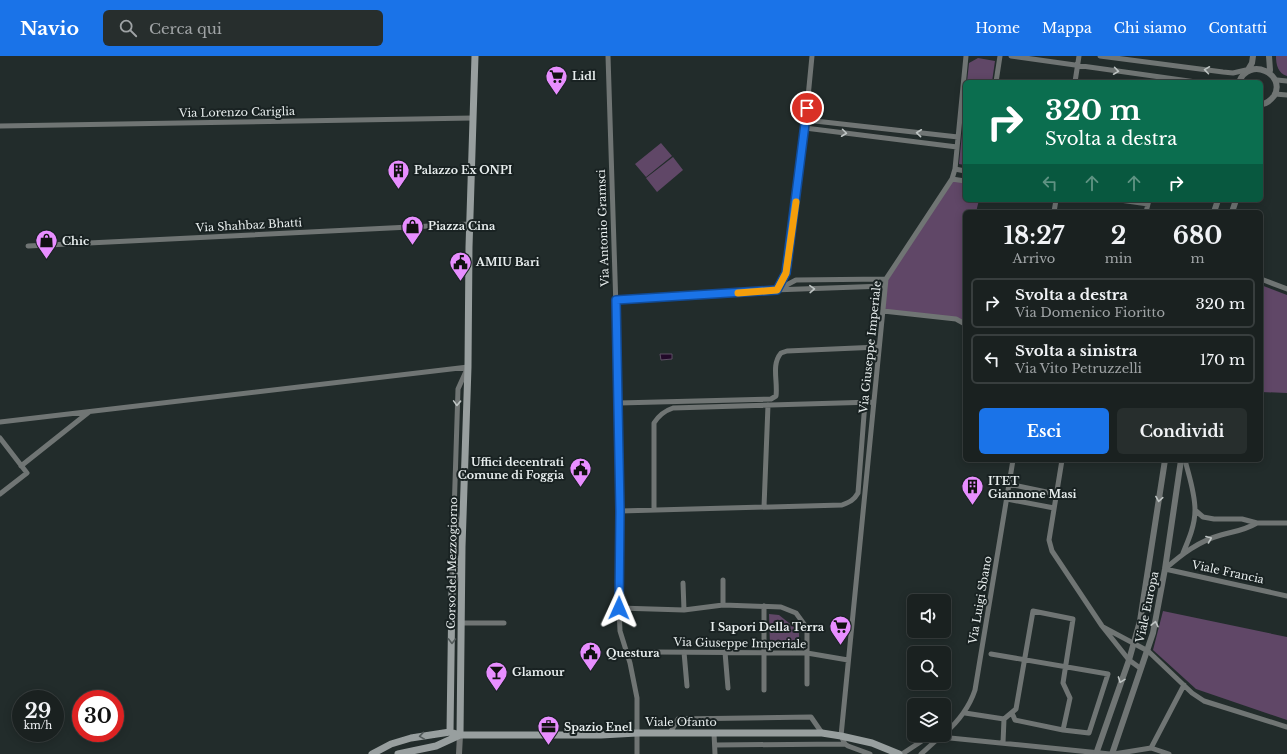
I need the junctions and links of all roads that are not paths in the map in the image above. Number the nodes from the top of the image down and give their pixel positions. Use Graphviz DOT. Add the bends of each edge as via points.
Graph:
graph roads {
  1 [pos="475,56"];
  2 [pos="608,56"];
  3 [pos="812,56"];
  4 [pos="966,56"];
  5 [pos="970,56"];
  6 [pos="1000,56"];
  7 [pos="1011,56"];
  8 [pos="1079,56"];
  9 [pos="1100,56"];
  10 [pos="1253,56"];
  11 [pos="1269,56"];
  12 [pos="1078,65"];
  13 [pos="1248,69"];
  14 [pos="1270,70"];
  15 [pos="964,80"];
  16 [pos="996,80"];
  17 [pos="1075,80"];
  18 [pos="1172,80"];
  19 [pos="1240,80"];
  20 [pos="1276,80"];
  21 [pos="1287,81"];
  22 [pos="963,86"];
  23 [pos="1276,94"];
  24 [pos="1287,95"];
  25 [pos="1263,104"];
  26 [pos="474,118"];
  27 [pos="806,120"];
  28 [pos="0,126"];
  29 [pos="805,128"];
  30 [pos="958,137"];
  31 [pos="957,147"];
  32 [pos="954,169"];
  33 [pos="963,171"];
  34 [pos="952,179"];
  35 [pos="963,181"];
  36 [pos="470,224"];
  37 [pos="28,246"];
  38 [pos="886,279"];
  39 [pos="1263,280"];
  40 [pos="885,286"];
  41 [pos="1287,289"];
  42 [pos="775,290"];
  43 [pos="616,300"];
  44 [pos="883,311"];
  45 [pos="963,323"];
  46 [pos="879,347"];
  47 [pos="468,367"];
  48 [pos="865,402"];
  49 [pos="874,402"];
  50 [pos="619,403"];
  51 [pos="768,405"];
  52 [pos="90,411"];
  53 [pos="0,422"];
  54 [pos="0,438"];
  55 [pos="1013,462"];
  56 [pos="1062,462"];
  57 [pos="1165,462"];
  58 [pos="1182,462"];
  59 [pos="1185,462"];
  60 [pos="21,466"];
  61 [pos="1010,484"];
  62 [pos="0,494"];
  63 [pos="1056,494"];
  64 [pos="454,499"];
  65 [pos="1007,499"];
  66 [pos="764,507"];
  67 [pos="1054,508"];
  68 [pos="654,510"];
  69 [pos="1195,510"];
  70 [pos="620,511"];
  71 [pos="1257,523"];
  72 [pos="1287,523"];
  73 [pos="462,548"];
  74 [pos="1183,553"];
  75 [pos="1165,569"];
  76 [pos="723,580"];
  77 [pos="683,583"];
  78 [pos="452,588"];
  79 [pos="1287,596"];
  80 [pos="723,605"];
  81 [pos="764,606"];
  82 [pos="619,608"];
  83 [pos="684,610"];
  84 [pos="462,623"];
  85 [pos="504,623"];
  86 [pos="1102,626"];
  87 [pos="1134,642"];
  88 [pos="1148,650"];
  89 [pos="654,652"];
  90 [pos="684,652"];
  91 [pos="725,652"];
  92 [pos="765,652"];
  93 [pos="807,653"];
  94 [pos="991,654"];
  95 [pos="848,660"];
  96 [pos="1024,660"];
  97 [pos="1128,660"];
  98 [pos="1066,666"];
  99 [pos="1140,668"];
  100 [pos="807,684"];
  101 [pos="1184,685"];
  102 [pos="687,686"];
  103 [pos="728,688"];
  104 [pos="764,690"];
  105 [pos="1012,712"];
  106 [pos="965,713"];
  107 [pos="1004,719"];
  108 [pos="951,726"];
  109 [pos="1287,727"];
  110 [pos="1063,730"];
  111 [pos="450,732"];
  112 [pos="637,733"];
  113 [pos="670,733"];
  114 [pos="714,733"];
  115 [pos="822,733"];
  116 [pos="460,736"];
  117 [pos="841,736"];
  118 [pos="951,736"];
  119 [pos="920,742"];
  120 [pos="934,742"];
  121 [pos="1003,743"];
  122 [pos="845,744"];
  123 [pos="715,746"];
  124 [pos="1151,748"];
  125 [pos="1097,753"];
  126 [pos="372,754"];
  127 [pos="398,754"];
  128 [pos="459,754"];
  129 [pos="637,754"];
  130 [pos="715,754"];
  131 [pos="870,754"];
  132 [pos="899,754"];
  133 [pos="902,754"];
  134 [pos="921,754"];
  135 [pos="1112,754"];
  136 [pos="1169,754"];
  1 -- 26 [label="main road, Corso del Mezzogiorno"];
  2 -- 43 [label="street, Via Antonio Gramsci"];
  3 -- 27 [label="street"];
  4 -- 5 [label="street"];
  4 -- 15 [label="street, Via Giuseppe Imperiale"];
  6 -- 16 [label="street"];
  7 -- 12 [label="street"];
  8 -- 12 [label="street"];
  13 -- 9 [label="street, one-way" via="1228,73"];
  10 -- 13 [label="street"];
  11 -- 14 [label="street"];
  12 -- 17 [label="street"];
  12 -- 18 [label="street, one-way"];
  13 -- 14 [label="street" via="1260,66"];
  13 -- 19 [label="street"];
  14 -- 20 [label="street"];
  20 -- 21 [label="street"];
  20 -- 23 [label="street"];
  22 -- 30 [label="street, Via Giuseppe Imperiale"];
  23 -- 24 [label="street"];
  23 -- 25 [label="street"];
  26 -- 28 [label="street, Via Lorenzo Cariglia"];
  26 -- 36 [label="main road, Corso del Mezzogiorno"];
  27 -- 29 [label="street"];
  30 -- 27 [label="street, one-way"];
  29 -- 31 [label="street, one-way"];
  29 -- 42 [label="street" via="786,273"];
  30 -- 31 [label="street, Via Giuseppe Imperiale"];
  31 -- 32 [label="street, Via Giuseppe Imperiale"];
  32 -- 33 [label="street"];
  32 -- 34 [label="street, Via Giuseppe Imperiale"];
  34 -- 35 [label="street"];
  34 -- 38 [label="street, Via Giuseppe Imperiale"];
  36 -- 37 [label="street, Via Shahbaz Bhatti"];
  36 -- 47 [label="main road, Corso del Mezzogiorno"];
  38 -- 40 [label="street, Via Giuseppe Imperiale"];
  38 -- 42 [label="street" via="796,280"];
  39 -- 41 [label="street"];
  42 -- 40 [label="street, one-way"];
  40 -- 44 [label="street, Via Giuseppe Imperiale"];
  42 -- 43 [label="street"];
  43 -- 50 [label="street, Via Antonio Gramsci"];
  44 -- 45 [label="street" via="956,319"];
  44 -- 46 [label="street, Via Giuseppe Imperiale"];
  46 -- 49 [label="street, Via Giuseppe Imperiale"];
  46 -- 50 [label="street" via="781,353 776,362 776,396 771,399"];
  47 -- 52 [label="street"];
  47 -- 64 [label="street, Corso del Mezzogiorno, one-way" via="458,389"];
  47 -- 73 [label="main road, Corso del Mezzogiorno"];
  48 -- 49 [label="street"];
  48 -- 51 [label="street"];
  48 -- 66 [label="street" via="858,493 854,499 842,505"];
  49 -- 95 [label="street, Via Giuseppe Imperiale"];
  50 -- 70 [label="street, Via Antonio Gramsci"];
  51 -- 66 [label="street"];
  51 -- 68 [label="street" via="673,408 658,416 653,430"];
  52 -- 53 [label="street"];
  52 -- 60 [label="street"];
  54 -- 60 [label="street"];
  55 -- 61 [label="street, Via Luigi Sbano"];
  56 -- 63 [label="street"];
  57 -- 87 [label="street, Viale Europa, one-way" via="1140,621"];
  58 -- 75 [label="street, Viale Europa"];
  59 -- 69 [label="street"];
  60 -- 62 [label="street" via="27,473"];
  61 -- 63 [label="street"];
  61 -- 65 [label="street, Via Luigi Sbano"];
  63 -- 67 [label="street"];
  64 -- 73 [label="street"];
  64 -- 78 [label="street, Corso del Mezzogiorno"];
  65 -- 67 [label="street"];
  65 -- 106 [label="street, Via Luigi Sbano" via="975,690"];
  66 -- 68 [label="street"];
  67 -- 86 [label="street" via="1049,540 1052,552"];
  68 -- 70 [label="street"];
  69 -- 71 [label="street" via="1203,517 1242,519"];
  69 -- 74 [label="street" via="1191,535"];
  70 -- 82 [label="street, Via Antonio Gramsci"];
  71 -- 72 [label="street"];
  74 -- 71 [label="street, one-way" via="1200,543 1220,535 1246,530"];
  73 -- 78 [label="main road"];
  73 -- 84 [label="main road, Corso del Mezzogiorno"];
  74 -- 75 [label="street"];
  75 -- 79 [label="street, Viale Francia"];
  88 -- 75 [label="street, Viale Europa, one-way"];
  76 -- 80 [label="street"];
  77 -- 83 [label="street"];
  78 -- 111 [label="main road, Corso del Mezzogiorno, one-way"];
  80 -- 81 [label="street"];
  80 -- 83 [label="street"];
  81 -- 92 [label="street"];
  81 -- 93 [label="street" via="781,607 796,613 807,633"];
  82 -- 83 [label="street"];
  82 -- 112 [label="street, Via Antonio Gramsci" via="620,631 637,698"];
  84 -- 85 [label="street"];
  84 -- 116 [label="main road, Corso del Mezzogiorno"];
  86 -- 87 [label="street"];
  86 -- 97 [label="street"];
  87 -- 88 [label="street"];
  87 -- 97 [label="street, Viale Europa"];
  88 -- 99 [label="street, Viale Europa"];
  88 -- 101 [label="street"];
  89 -- 90 [label="street, Via Giuseppe Imperiale"];
  90 -- 91 [label="street, Via Giuseppe Imperiale"];
  90 -- 102 [label="street"];
  91 -- 92 [label="street, Via Giuseppe Imperiale"];
  91 -- 103 [label="street"];
  92 -- 93 [label="street, Via Giuseppe Imperiale"];
  92 -- 104 [label="street"];
  93 -- 95 [label="street, Via Giuseppe Imperiale"];
  93 -- 100 [label="street"];
  94 -- 96 [label="street"];
  95 -- 117 [label="street, Via Giuseppe Imperiale"];
  96 -- 98 [label="street"];
  96 -- 98 [label="street" via="1033,610 1073,619"];
  96 -- 105 [label="street" via="1016,709"];
  97 -- 99 [label="street"];
  97 -- 125 [label="street, Viale Europa, one-way"];
  98 -- 110 [label="street" via="1063,683 1070,698"];
  98 -- 110 [label="street" via="1108,674 1088,733"];
  99 -- 135 [label="street, Viale Europa"];
  101 -- 109 [label="street" via="1204,701"];
  101 -- 124 [label="street"];
  105 -- 107 [label="street"];
  105 -- 110 [label="street" via="1015,720"];
  106 -- 107 [label="street"];
  106 -- 108 [label="street, Via Luigi Sbano"];
  107 -- 121 [label="street"];
  111 -- 116 [label="main road"];
  111 -- 126 [label="main road, one-way" via="411,738 391,744"];
  112 -- 113 [label="main road, Viale Ofanto"];
  112 -- 116 [label="main road, Viale Ofanto"];
  112 -- 129 [label="street, Via Antonio Gramsci"];
  113 -- 114 [label="main road, Viale Ofanto"];
  113 -- 115 [label="street" via="678,719 811,717"];
  114 -- 115 [label="main road, Viale Ofanto"];
  114 -- 123 [label="street"];
  115 -- 117 [label="main road, Viale Ofanto"];
  116 -- 127 [label="main road" via="436,746"];
  116 -- 128 [label="street"];
  117 -- 122 [label="street"];
  117 -- 132 [label="main road, Viale Ofanto" via="872,743"];
  118 -- 121 [label="street"];
  119 -- 133 [label="street"];
  120 -- 134 [label="street, Via Luigi Sbano"];
  121 -- 125 [label="street"];
  122 -- 123 [label="street"];
  122 -- 131 [label="street"];
  123 -- 130 [label="street"];
  124 -- 135 [label="street"];
  124 -- 136 [label="street"];
  125 -- 135 [label="street"];
}
